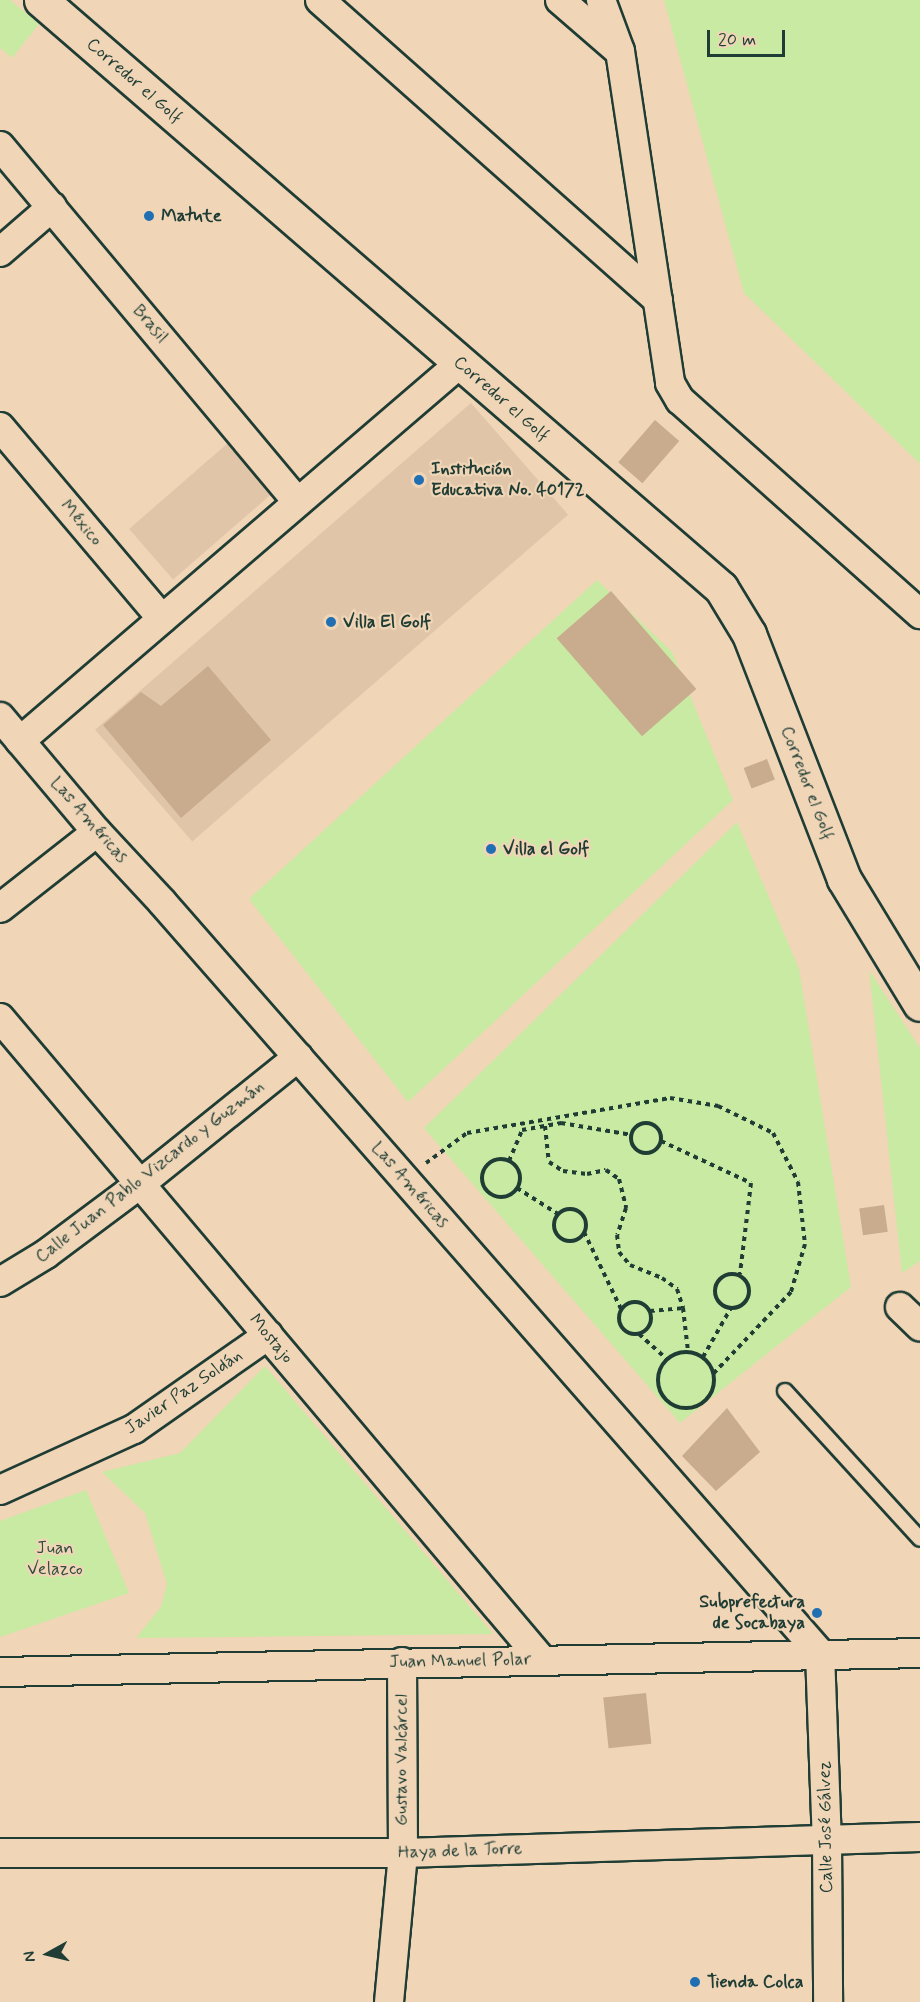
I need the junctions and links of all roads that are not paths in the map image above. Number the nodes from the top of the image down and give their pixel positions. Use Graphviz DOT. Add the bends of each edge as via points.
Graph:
graph roads {
  1 [pos="41,0"];
  2 [pos="320,0"];
  3 [pos="560,0"];
  4 [pos="601,0"];
  5 [pos="620,51"];
  6 [pos="0,146"];
  7 [pos="52,207"];
  8 [pos="0,252"];
  9 [pos="657,300"];
  10 [pos="459,364"];
  11 [pos="0,427"];
  12 [pos="298,502"];
  13 [pos="920,614"];
  14 [pos="162,619"];
  15 [pos="0,717"];
  16 [pos="20,741"];
  17 [pos="97,832"];
  18 [pos="0,908"];
  19 [pos="920,1004"];
  20 [pos="0,1018"];
  21 [pos="298,1057"];
  22 [pos="140,1184"];
  23 [pos="0,1282"];
  24 [pos="268,1335"];
  25 [pos="785,1391"];
  26 [pos="0,1490"];
  27 [pos="920,1539"];
  28 [pos="820,1653"];
  29 [pos="920,1653"];
  30 [pos="542,1660"];
  31 [pos="402,1662"];
  32 [pos="0,1672"];
  33 [pos="920,1837"];
  34 [pos="827,1840"];
  35 [pos="0,1853"];
  36 [pos="403,1853"];
  37 [pos="389,2002"];
  38 [pos="828,2002"];
  1 -- 10 [label="street, Corredor el Golf"];
  2 -- 9 [label="street"];
  3 -- 5 [label="street"];
  4 -- 5 [label="street"];
  5 -- 9 [label="street"];
  6 -- 7 [label="street, Brasil"];
  7 -- 8 [label="street"];
  7 -- 12 [label="street, Brasil"];
  9 -- 13 [label="street" via="670,383 680,400"];
  10 -- 12 [label="street"];
  10 -- 19 [label="street, Corredor el Golf" via="721,588 749,634 844,879"];
  11 -- 14 [label="street, México"];
  12 -- 14 [label="street"];
  14 -- 16 [label="street"];
  15 -- 16 [label="street, Las Américas"];
  16 -- 17 [label="street, Las Américas"];
  17 -- 18 [label="street"];
  17 -- 21 [label="street, Las Américas"];
  20 -- 22 [label="street, Mostajo"];
  21 -- 22 [label="street, Calle Juan Pablo Vizcardo y Guzmán"];
  21 -- 28 [label="street, Las Américas"];
  22 -- 23 [label="street, Calle Juan Pablo Vizcardo y Guzmán" via="46,1254"];
  22 -- 24 [label="street, Mostajo"];
  24 -- 26 [label="street, Javier Paz Soldán" via="134,1429"];
  24 -- 30 [label="street, Mostajo"];
  25 -- 27 [label="lane"];
  28 -- 29 [label="street, Juan Manuel Polar"];
  28 -- 30 [label="street, Juan Manuel Polar"];
  28 -- 34 [label="street, Calle José Gálvez"];
  30 -- 31 [label="street, Juan Manuel Polar"];
  31 -- 32 [label="street, Juan Manuel Polar"];
  31 -- 36 [label="street, Gustavo Valcárcel"];
  33 -- 34 [label="street, Haya de la Torre"];
  34 -- 36 [label="street, Haya de la Torre"];
  34 -- 38 [label="street, Calle José Gálvez"];
  35 -- 36 [label="street, Haya de la Torre"];
  36 -- 37 [label="street, Gustavo Valcárcel"];
}
